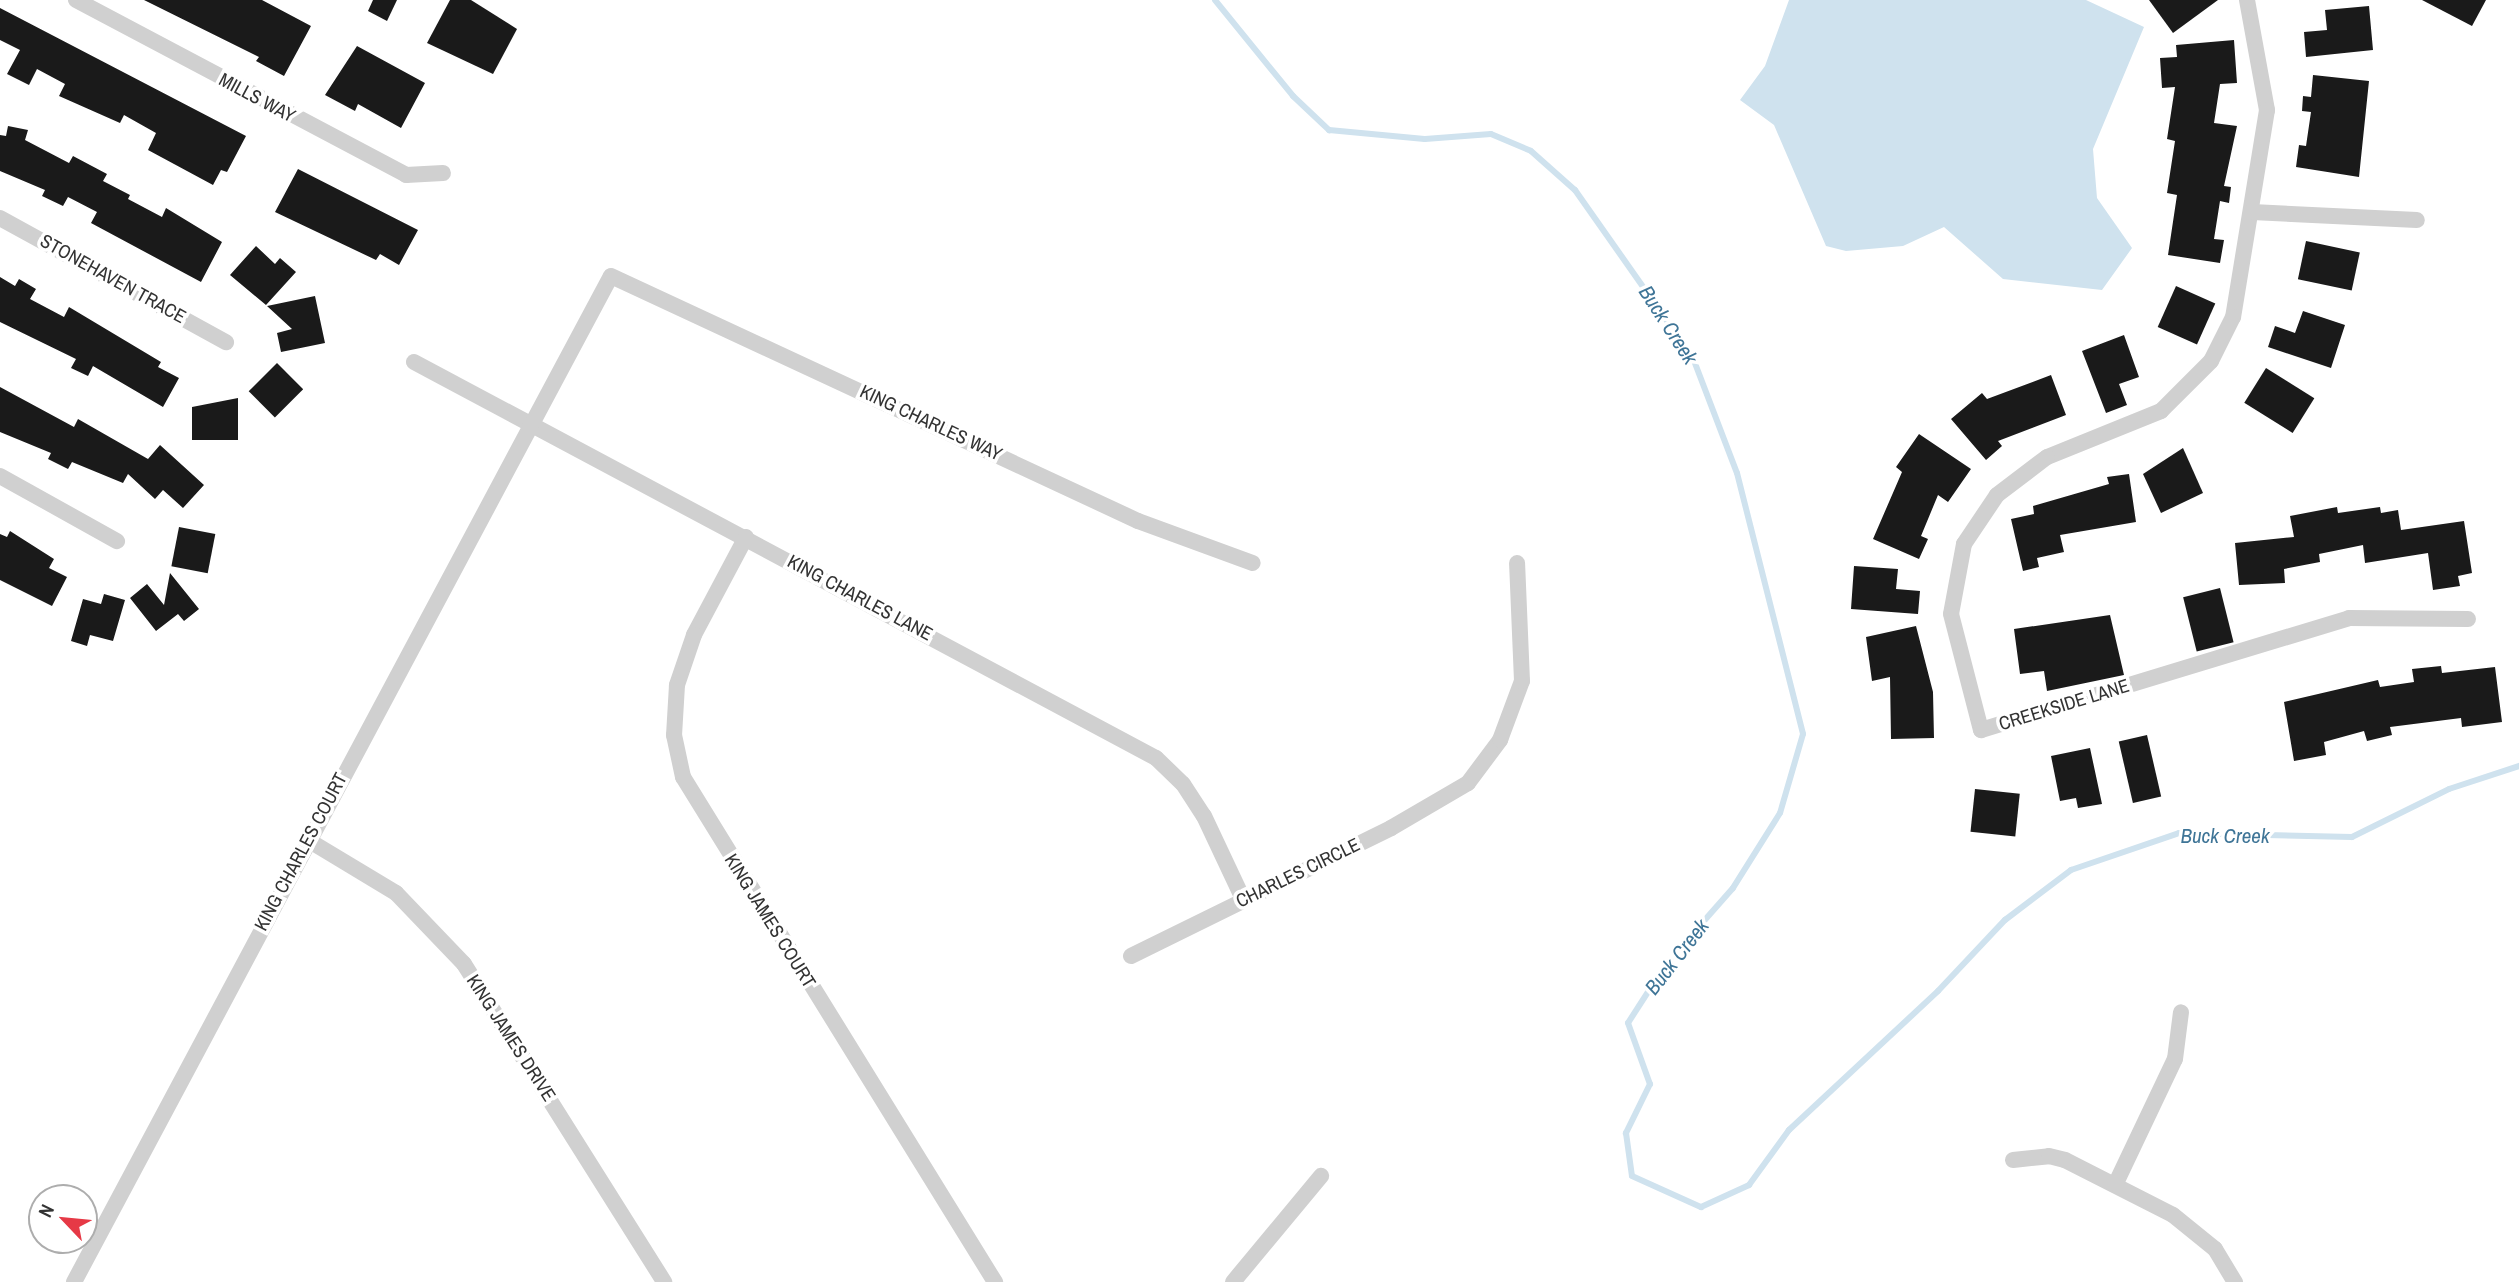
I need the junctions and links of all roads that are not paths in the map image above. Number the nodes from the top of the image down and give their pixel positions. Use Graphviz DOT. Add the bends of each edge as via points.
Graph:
graph roads {
  1 [pos="76,0"];
  2 [pos="2248,0"];
  3 [pos="443,173"];
  4 [pos="2252,212"];
  5 [pos="0,218"];
  6 [pos="2417,220"];
  7 [pos="611,275"];
  8 [pos="226,342"];
  9 [pos="415,362"];
  10 [pos="530,424"];
  11 [pos="0,476"];
  12 [pos="746,537"];
  13 [pos="117,541"];
  14 [pos="1253,563"];
  15 [pos="1517,564"];
  16 [pos="2468,619"];
  17 [pos="308,840"];
  18 [pos="1243,899"];
  19 [pos="1131,956"];
  20 [pos="2181,1012"];
  21 [pos="2013,1160"];
  22 [pos="1321,1176"];
  23 [pos="2116,1183"];
  24 [pos="75,1282"];
  25 [pos="664,1282"];
  26 [pos="995,1282"];
  27 [pos="1233,1282"];
  28 [pos="2235,1282"];
  1 -- 3 [label="street, MILLS WAY" via="406,176"];
  2 -- 4 [label="street, CREEKSIDE LANE" via="2267,110"];
  4 -- 6 [label="street"];
  4 -- 16 [label="street, CREEKSIDE LANE" via="2233,317 2211,361 2161,411 2047,457 1997,495 1964,544 1951,614 1981,730 2349,618"];
  5 -- 8 [label="street, STONEHAVEN TRACE"];
  7 -- 10 [label="street, KING CHARLES COURT"];
  7 -- 14 [label="street, KING CHARLES WAY" via="1139,521"];
  9 -- 10 [label="street, KING CHARLES LANE"];
  10 -- 12 [label="street, KING CHARLES LANE"];
  10 -- 17 [label="street, KING CHARLES COURT"];
  11 -- 13 [label="street"];
  12 -- 18 [label="street, KING CHARLES LANE" via="1156,758 1183,784 1204,817"];
  12 -- 26 [label="street, KING JAMES COURT" via="694,635 677,685 674,735 683,777"];
  15 -- 18 [label="street, CHARLES CIRCLE" via="1522,681 1500,740 1463,786"];
  17 -- 24 [label="street, KING CHARLES COURT"];
  17 -- 25 [label="street, KING JAMES DRIVE" via="396,893 457,955"];
  18 -- 19 [label="street, CHARLES CIRCLE"];
  20 -- 23 [label="street" via="2175,1059"];
  21 -- 23 [label="street" via="2049,1156"];
  22 -- 27 [label="street"];
  23 -- 28 [label="street" via="2192,1227 2215,1249"];
}
